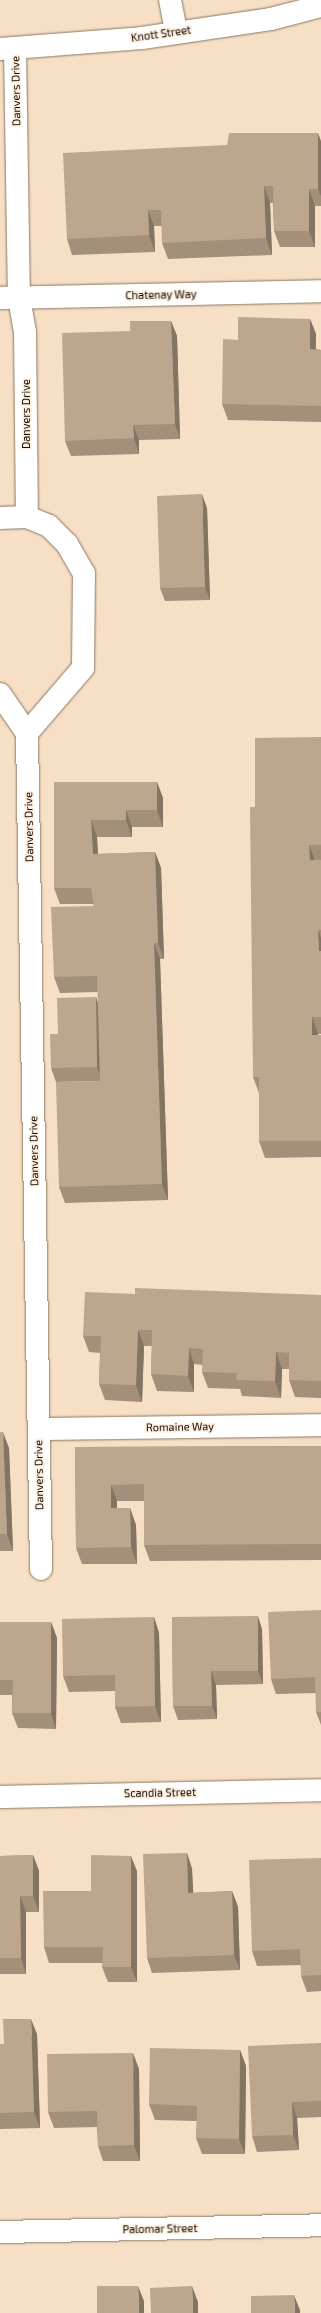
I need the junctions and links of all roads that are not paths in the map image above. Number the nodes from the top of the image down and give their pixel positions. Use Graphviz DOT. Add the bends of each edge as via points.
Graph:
graph roads {
  1 [pos="170,0"];
  2 [pos="321,6"];
  3 [pos="176,32"];
  4 [pos="8,49"];
  5 [pos="321,291"];
  6 [pos="9,298"];
  7 [pos="27,517"];
  8 [pos="0,518"];
  9 [pos="0,694"];
  10 [pos="27,733"];
  11 [pos="321,1425"];
  12 [pos="39,1429"];
  13 [pos="41,1569"];
  14 [pos="321,1790"];
  15 [pos="0,1797"];
  16 [pos="321,2226"];
  17 [pos="0,2232"];
  1 -- 3 [label="street"];
  2 -- 3 [label="street, Knott Street" via="271,19"];
  3 -- 4 [label="street, Knott Street"];
  4 -- 6 [label="street, Danvers Drive"];
  5 -- 6 [label="street, Chatenay Way"];
  6 -- 7 [label="street, Danvers Drive" via="25,332"];
  7 -- 8 [label="street"];
  7 -- 10 [label="street" via="49,526 67,544 84,573 83,668"];
  9 -- 10 [label="street"];
  10 -- 12 [label="street, Danvers Drive"];
  11 -- 12 [label="street, Romaine Way"];
  12 -- 13 [label="street, Danvers Drive"];
  14 -- 15 [label="street, Scandia Street"];
  16 -- 17 [label="street, Palomar Street"];
}
